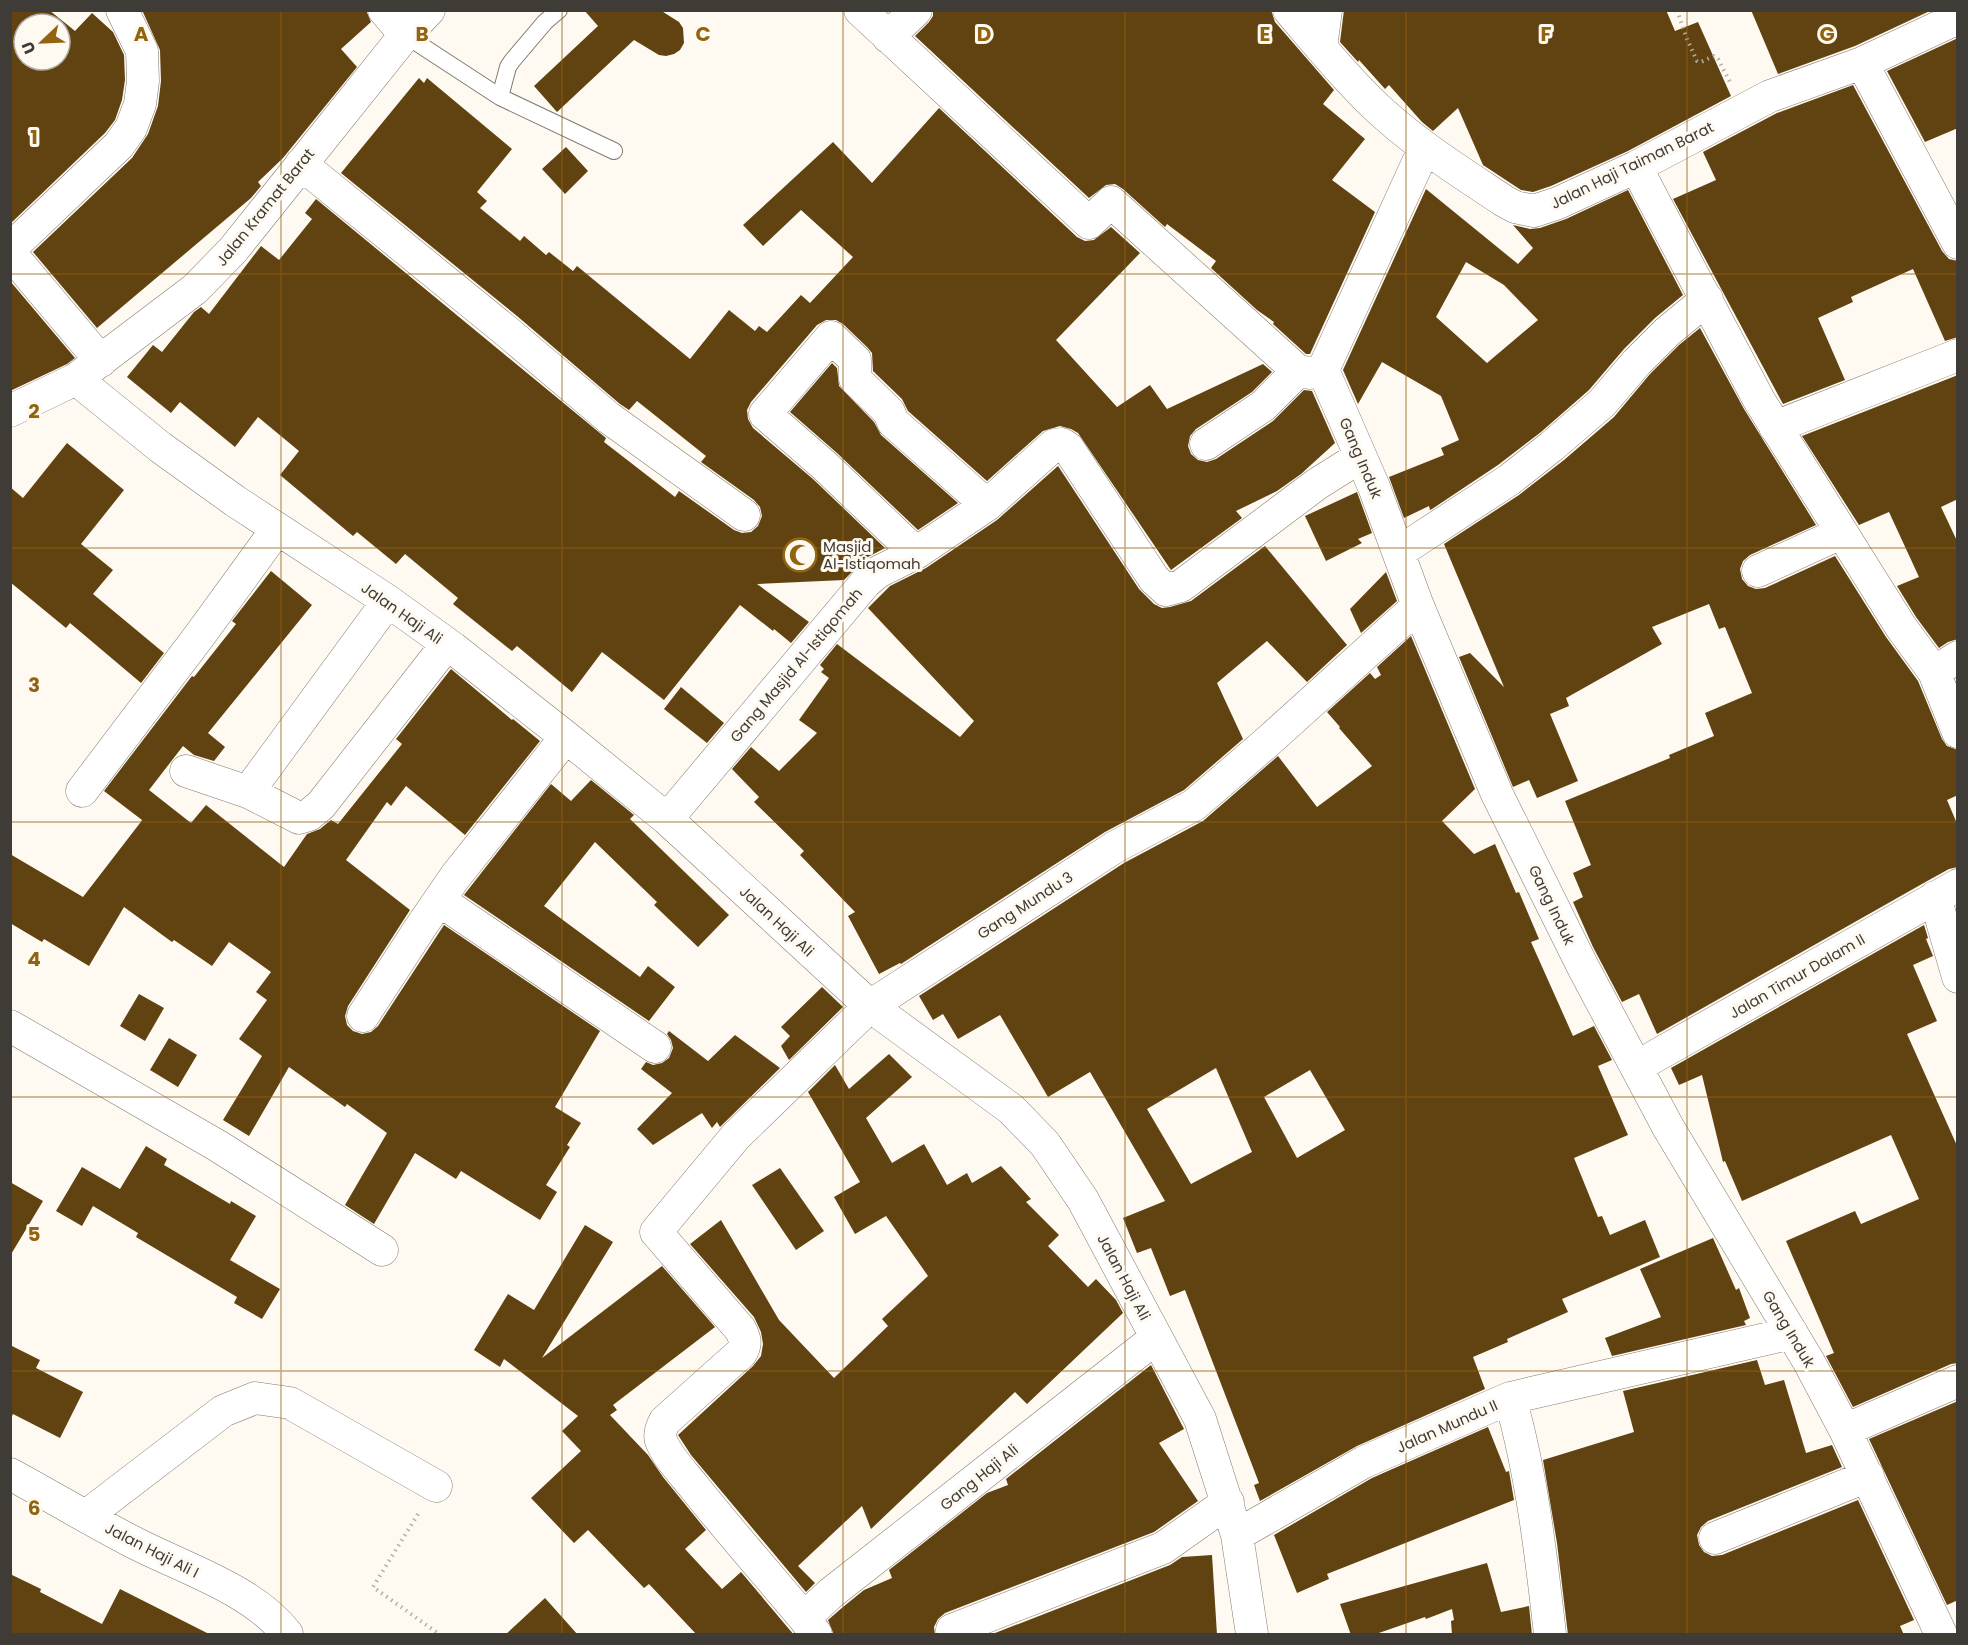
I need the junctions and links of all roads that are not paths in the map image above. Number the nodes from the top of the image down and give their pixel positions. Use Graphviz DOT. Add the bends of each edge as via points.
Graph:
graph roads {
  1 [pos="122,10"];
  2 [pos="384,10"];
  3 [pos="429,10"];
  4 [pos="559,10"];
  5 [pos="860,10"];
  6 [pos="916,10"];
  7 [pos="1289,10"];
  8 [pos="1326,10"];
  9 [pos="1958,18"];
  10 [pos="405,35"];
  11 [pos="888,37"];
  12 [pos="1321,48"];
  13 [pos="1862,63"];
  14 [pos="500,97"];
  15 [pos="1425,147"];
  16 [pos="614,151"];
  17 [pos="301,164"];
  18 [pos="1636,167"];
  19 [pos="1958,243"];
  20 [pos="1707,299"];
  21 [pos="1958,355"];
  22 [pos="101,361"];
  23 [pos="1310,370"];
  24 [pos="76,379"];
  25 [pos="10,411"];
  26 [pos="1775,427"];
  27 [pos="1206,444"];
  28 [pos="1360,457"];
  29 [pos="987,505"];
  30 [pos="744,515"];
  31 [pos="277,529"];
  32 [pos="1841,533"];
  33 [pos="1399,552"];
  34 [pos="916,553"];
  35 [pos="1758,571"];
  36 [pos="388,601"];
  37 [pos="1419,606"];
  38 [pos="447,644"];
  39 [pos="1946,665"];
  40 [pos="1958,732"];
  41 [pos="566,737"];
  42 [pos="186,771"];
  43 [pos="82,791"];
  44 [pos="248,792"];
  45 [pos="667,819"];
  46 [pos="1946,891"];
  47 [pos="439,900"];
  48 [pos="1958,977"];
  49 [pos="870,1006"];
  50 [pos="363,1016"];
  51 [pos="10,1026"];
  52 [pos="655,1047"];
  53 [pos="1636,1067"];
  54 [pos="382,1250"];
  55 [pos="1792,1333"];
  56 [pos="1156,1338"];
  57 [pos="1958,1381"];
  58 [pos="1510,1398"];
  59 [pos="1845,1430"];
  60 [pos="10,1474"];
  61 [pos="1868,1476"];
  62 [pos="436,1486"];
  63 [pos="1228,1502"];
  64 [pos="86,1516"];
  65 [pos="1237,1535"];
  66 [pos="1715,1538"];
  67 [pos="810,1626"];
  68 [pos="952,1630"];
  69 [pos="287,1635"];
  70 [pos="1252,1635"];
  71 [pos="1550,1635"];
  72 [pos="1941,1635"];
  1 -- 22 [label="street" via="142,51 142,92 131,128 119,145 13,246 11,254"];
  2 -- 10 [label="street"];
  3 -- 10 [label="street, Jalan Kramat Barat"];
  4 -- 14 [label="lane" via="512,61"];
  5 -- 11 [label="street"];
  6 -- 11 [label="street"];
  7 -- 12 [label="street, Jalan Haji Taiman Barat"];
  8 -- 12 [label="street"];
  9 -- 13 [label="street, Jalan Haji Taiman Barat"];
  10 -- 14 [label="lane"];
  10 -- 17 [label="street, Jalan Kramat Barat"];
  11 -- 23 [label="street" via="1089,224 1112,202"];
  12 -- 15 [label="street, Jalan Haji Taiman Barat" via="1373,105"];
  13 -- 18 [label="street, Jalan Haji Taiman Barat" via="1770,96"];
  13 -- 19 [label="street"];
  14 -- 16 [label="lane"];
  15 -- 18 [label="street, Jalan Haji Taiman Barat" via="1504,201 1534,211"];
  15 -- 23 [label="street"];
  17 -- 22 [label="street, Jalan Kramat Barat" via="233,250 195,290"];
  17 -- 30 [label="street" via="609,418"];
  18 -- 20 [label="street"];
  20 -- 26 [label="street"];
  20 -- 33 [label="street" via="1667,332 1602,402 1552,446 1509,480"];
  21 -- 26 [label="street"];
  22 -- 24 [label="street, Jalan Kramat Barat"];
  23 -- 27 [label="street"];
  23 -- 28 [label="street, Gang Induk"];
  24 -- 25 [label="street, Jalan Kramat Barat"];
  24 -- 31 [label="street, Jalan Haji Ali" via="160,447"];
  26 -- 32 [label="street"];
  28 -- 29 [label="street, Gang Masjid Al-Istiqomah" via="1317,484 1181,586 1166,590 1154,579 1062,444 1054,445"];
  28 -- 33 [label="street, Gang Induk"];
  29 -- 34 [label="street, Gang Masjid Al-Istiqomah"];
  29 -- 34 [label="street" via="893,422 889,412 855,379 855,360 831,337 765,414"];
  31 -- 36 [label="street, Jalan Haji Ali"];
  31 -- 43 [label="street"];
  32 -- 35 [label="street"];
  32 -- 39 [label="street" via="1901,627"];
  33 -- 37 [label="street, Gang Induk"];
  34 -- 45 [label="street, Gang Masjid Al-Istiqomah" via="866,582"];
  36 -- 38 [label="street, Jalan Haji Ali"];
  36 -- 44 [label="street"];
  37 -- 49 [label="street, Gang Mundu 3" via="1194,805 1115,847"];
  37 -- 53 [label="street, Gang Induk" via="1497,794"];
  38 -- 41 [label="street, Jalan Haji Ali"];
  38 -- 44 [label="street" via="309,816 299,818"];
  39 -- 40 [label="street"];
  41 -- 45 [label="street, Jalan Haji Ali"];
  41 -- 47 [label="street"];
  42 -- 44 [label="street"];
  45 -- 49 [label="street, Jalan Haji Ali"];
  46 -- 48 [label="street"];
  46 -- 53 [label="street, Jalan Timur Dalam II"];
  47 -- 50 [label="street"];
  47 -- 52 [label="street"];
  49 -- 56 [label="street, Jalan Haji Ali" via="1011,1109 1045,1144 1083,1200"];
  49 -- 67 [label="street, Gang Mundu 3" via="736,1136 656,1232 740,1329 746,1346 665,1421 661,1428 662,1443 712,1510"];
  51 -- 54 [label="street" via="218,1146"];
  53 -- 55 [label="street, Gang Induk"];
  55 -- 58 [label="street"];
  55 -- 59 [label="street, Gang Induk"];
  56 -- 63 [label="street, Jalan Haji Ali" via="1200,1419"];
  56 -- 67 [label="street, Gang Haji Ali" via="831,1593"];
  57 -- 59 [label="street"];
  58 -- 65 [label="street, Jalan Mundu II" via="1364,1462"];
  58 -- 71 [label="street, Jalan Mundu II" via="1534,1505"];
  59 -- 61 [label="street, Gang Induk"];
  60 -- 64 [label="street, Jalan Haji Ali I"];
  61 -- 66 [label="street"];
  61 -- 72 [label="street, Gang Induk"];
  62 -- 64 [label="street" via="290,1403 255,1398 223,1411"];
  63 -- 65 [label="street, Jalan Haji Ali"];
  63 -- 68 [label="street" via="1163,1548"];
  64 -- 69 [label="street, Jalan Haji Ali I" via="245,1597"];
  65 -- 70 [label="street, Jalan Haji Ali"];
}
